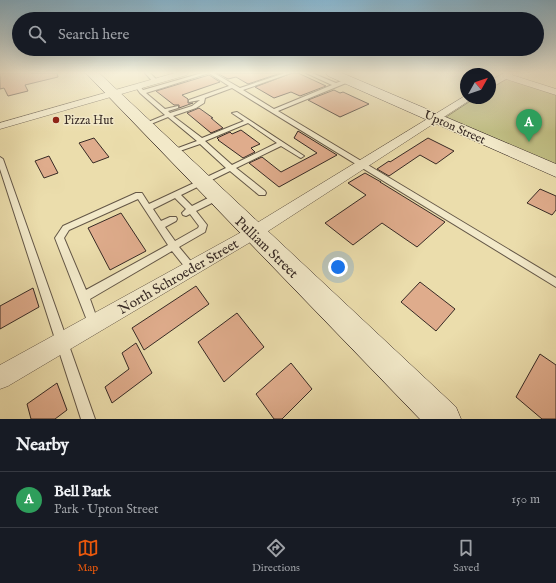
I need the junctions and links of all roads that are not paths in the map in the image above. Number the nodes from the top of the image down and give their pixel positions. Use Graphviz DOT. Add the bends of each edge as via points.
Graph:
graph roads {
  1 [pos="112,93"];
  2 [pos="115,93"];
  3 [pos="143,93"];
  4 [pos="220,93"];
  5 [pos="244,93"];
  6 [pos="311,93"];
  7 [pos="372,93"];
  8 [pos="203,97"];
  9 [pos="191,102"];
  10 [pos="460,103"];
  11 [pos="176,107"];
  12 [pos="164,111"];
  13 [pos="274,111"];
  14 [pos="235,113"];
  15 [pos="169,115"];
  16 [pos="434,118"];
  17 [pos="248,121"];
  18 [pos="144,125"];
  19 [pos="0,126"];
  20 [pos="200,141"];
  21 [pos="281,143"];
  22 [pos="172,152"];
  23 [pos="301,156"];
  24 [pos="0,159"];
  25 [pos="361,164"];
  26 [pos="231,168"];
  27 [pos="556,170"];
  28 [pos="209,189"];
  29 [pos="262,193"];
  30 [pos="176,194"];
  31 [pos="148,208"];
  32 [pos="189,212"];
  33 [pos="173,219"];
  34 [pos="160,226"];
  35 [pos="253,233"];
  36 [pos="174,247"];
  37 [pos="191,268"];
  38 [pos="556,283"];
  39 [pos="84,297"];
  40 [pos="94,324"];
  41 [pos="62,343"];
  42 [pos="0,378"];
  43 [pos="88,419"];
  44 [pos="444,419"];
  1 -- 2 [label="street"];
  1 -- 18 [label="main road, Pulliam Street"];
  1 -- 19 [label="street"];
  3 -- 12 [label="lane"];
  4 -- 8 [label="lane"];
  5 -- 13 [label="lane"];
  6 -- 13 [label="lane"];
  7 -- 16 [label="main road, Upton Street"];
  8 -- 9 [label="lane"];
  8 -- 15 [label="lane" via="202,102 194,107"];
  10 -- 16 [label="street, North Schroeder Street"];
  11 -- 12 [label="lane"];
  12 -- 15 [label="lane"];
  13 -- 25 [label="lane"];
  14 -- 17 [label="lane"];
  15 -- 18 [label="lane"];
  15 -- 20 [label="lane"];
  16 -- 25 [label="street, North Schroeder Street"];
  16 -- 27 [label="main road, Upton Street"];
  17 -- 20 [label="lane"];
  17 -- 21 [label="lane"];
  18 -- 22 [label="main road, Pulliam Street"];
  20 -- 22 [label="lane"];
  20 -- 26 [label="lane"];
  21 -- 23 [label="lane"];
  21 -- 26 [label="lane"];
  22 -- 28 [label="main road, Pulliam Street"];
  24 -- 41 [label="lane"];
  25 -- 35 [label="street, North Schroeder Street"];
  25 -- 38 [label="lane"];
  26 -- 28 [label="lane"];
  26 -- 29 [label="lane"];
  28 -- 30 [label="lane"];
  28 -- 32 [label="lane"];
  28 -- 35 [label="main road, Pulliam Street"];
  30 -- 31 [label="lane"];
  30 -- 32 [label="lane"];
  31 -- 34 [label="lane"];
  31 -- 39 [label="lane" via="139,195 66,228 59,238"];
  32 -- 36 [label="lane" via="203,225 202,230"];
  33 -- 34 [label="lane"];
  34 -- 36 [label="lane"];
  35 -- 37 [label="street, North Schroeder Street"];
  35 -- 44 [label="main road, Pulliam Street"];
  36 -- 37 [label="lane"];
  36 -- 39 [label="lane"];
  37 -- 40 [label="street, North Schroeder Street"];
  39 -- 40 [label="lane"];
  40 -- 41 [label="street, North Schroeder Street"];
  41 -- 42 [label="street, North Schroeder Street"];
  41 -- 43 [label="lane"];
}
